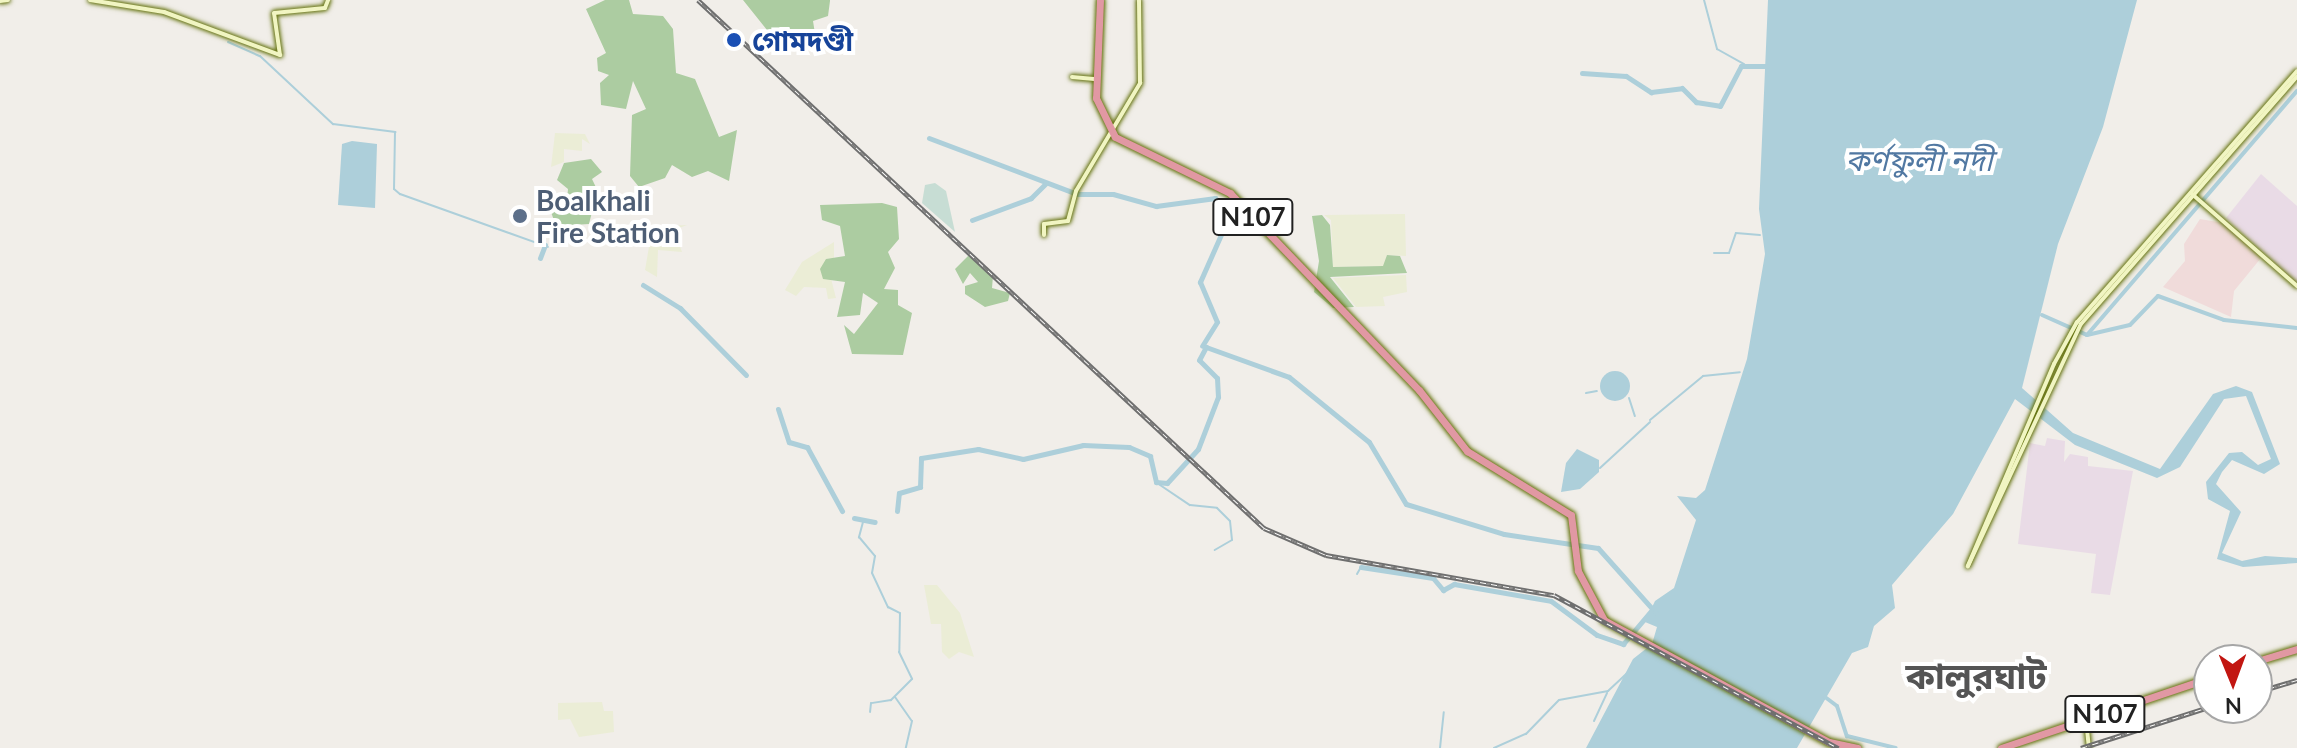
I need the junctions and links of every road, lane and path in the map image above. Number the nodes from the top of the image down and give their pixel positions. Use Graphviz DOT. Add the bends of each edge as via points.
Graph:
graph roads {
  1 [pos="8,0"];
  2 [pos="90,0"];
  3 [pos="328,0"];
  4 [pos="1100,0"];
  5 [pos="1139,0"];
  6 [pos="0,1"];
  7 [pos="2297,73"];
  8 [pos="1072,77"];
  9 [pos="1097,79"];
  10 [pos="1113,134"];
  11 [pos="2193,195"];
  12 [pos="1044,235"];
  13 [pos="2297,286"];
  14 [pos="2079,323"];
  15 [pos="2033,420"];
  16 [pos="2297,651"];
  17 [pos="2273,658"];
  18 [pos="2193,685"];
  19 [pos="2087,721"];
  20 [pos="1857,748"];
  21 [pos="2001,748"];
  22 [pos="2008,748"];
  23 [pos="2089,748"];
  1 -- 6 [label="main road"];
  2 -- 3 [label="main road" via="164,12 280,55 274,13 325,8"];
  4 -- 9 [label="highway"];
  5 -- 10 [label="main road" via="1140,83"];
  7 -- 11 [label="main road"];
  7 -- 14 [label="main road"];
  8 -- 9 [label="main road"];
  9 -- 10 [label="highway" via="1099,112"];
  10 -- 12 [label="main road" via="1076,191 1068,221 1044,224"];
  10 -- 20 [label="highway, N107" via="1230,193 1459,442 1567,512 1578,537 1581,578 1604,620 1811,732"];
  11 -- 13 [label="main road"];
  11 -- 14 [label="main road"];
  14 -- 15 [label="main road"];
  15 -- 15 [label="main road" via="1968,566"];
  16 -- 17 [label="highway"];
  18 -- 19 [label="highway, N107"];
  19 -- 21 [label="highway, N107"];
  19 -- 22 [label="highway, N107"];
  19 -- 23 [label="main road"];
}
